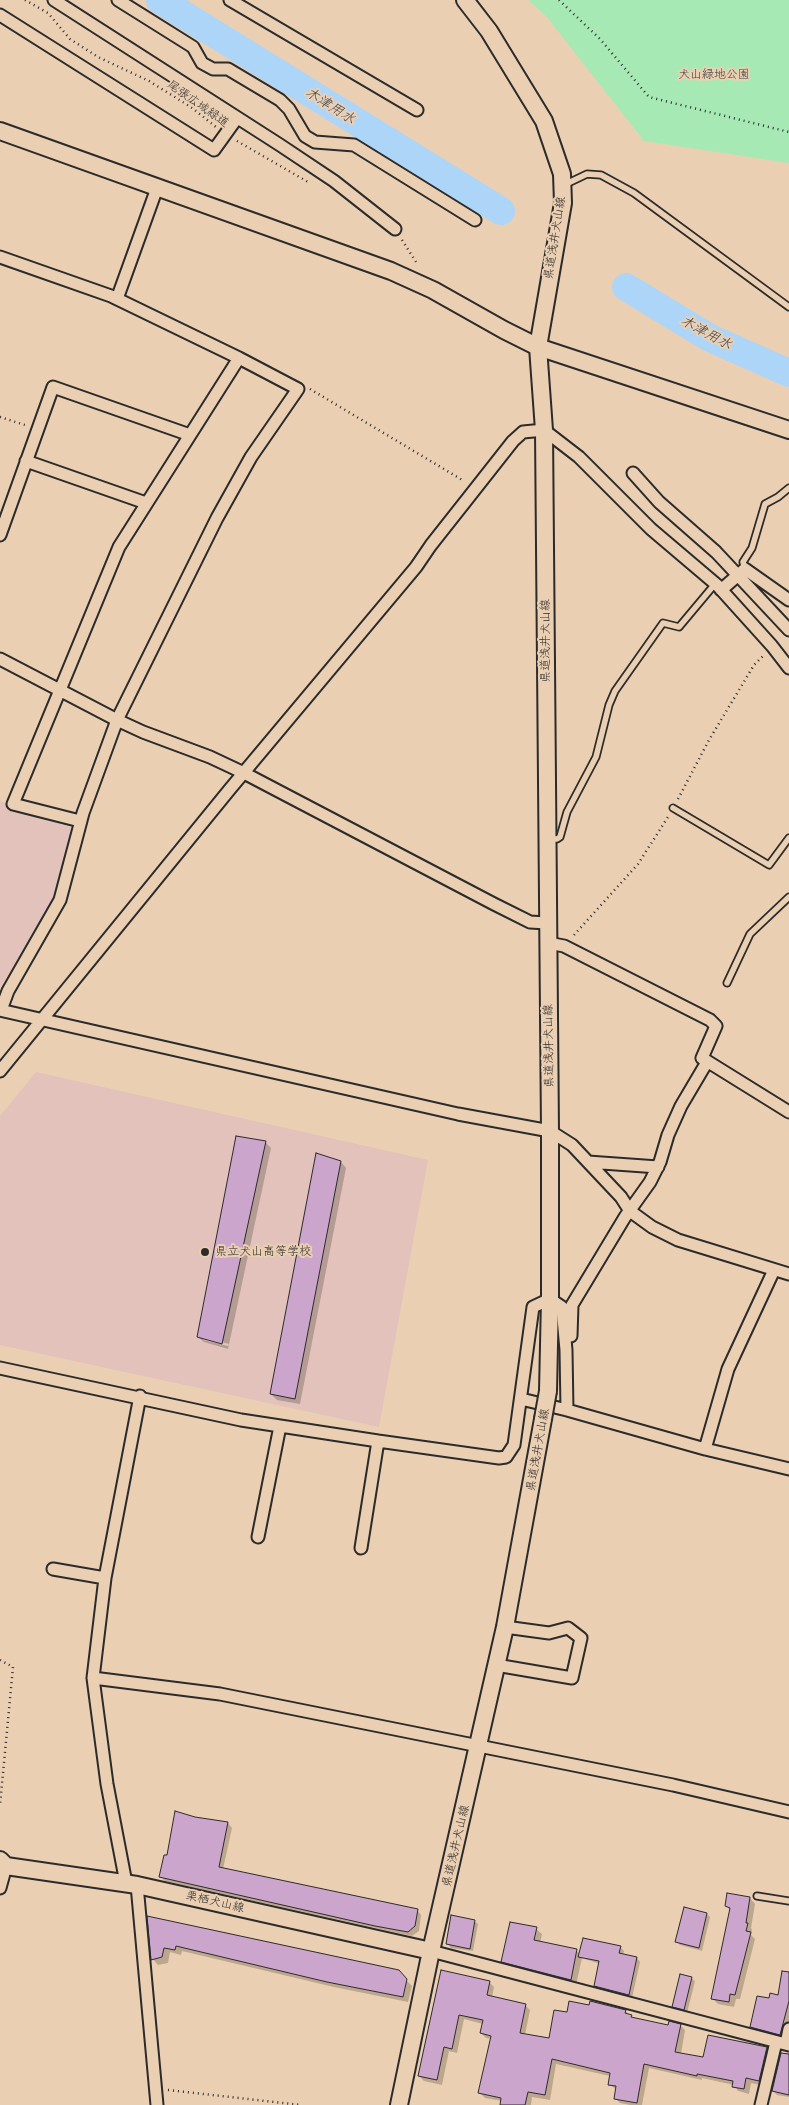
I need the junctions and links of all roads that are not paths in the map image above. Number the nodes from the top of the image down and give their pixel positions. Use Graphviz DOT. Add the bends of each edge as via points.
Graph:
graph roads {
  1 [pos="54,0"];
  2 [pos="118,0"];
  3 [pos="230,0"];
  4 [pos="465,0"];
  5 [pos="0,15"];
  6 [pos="417,110"];
  7 [pos="237,118"];
  8 [pos="0,131"];
  9 [pos="562,186"];
  10 [pos="157,188"];
  11 [pos="475,220"];
  12 [pos="394,228"];
  13 [pos="0,257"];
  14 [pos="117,299"];
  15 [pos="789,307"];
  16 [pos="538,347"];
  17 [pos="239,358"];
  18 [pos="544,430"];
  19 [pos="789,430"];
  20 [pos="190,436"];
  21 [pos="26,461"];
  22 [pos="633,473"];
  23 [pos="789,488"];
  24 [pos="146,503"];
  25 [pos="0,535"];
  26 [pos="742,572"];
  27 [pos="718,587"];
  28 [pos="789,600"];
  29 [pos="789,630"];
  30 [pos="0,660"];
  31 [pos="789,668"];
  32 [pos="59,690"];
  33 [pos="117,720"];
  34 [pos="244,773"];
  35 [pos="673,808"];
  36 [pos="80,822"];
  37 [pos="789,838"];
  38 [pos="546,839"];
  39 [pos="789,897"];
  40 [pos="547,923"];
  41 [pos="548,943"];
  42 [pos="726,983"];
  43 [pos="0,1010"];
  44 [pos="42,1019"];
  45 [pos="708,1062"];
  46 [pos="0,1070"];
  47 [pos="789,1112"];
  48 [pos="550,1131"];
  49 [pos="588,1162"];
  50 [pos="658,1167"];
  51 [pos="630,1211"];
  52 [pos="774,1270"];
  53 [pos="789,1274"];
  54 [pos="550,1299"];
  55 [pos="566,1350"];
  56 [pos="0,1368"];
  57 [pos="140,1396"];
  58 [pos="521,1399"];
  59 [pos="567,1410"];
  60 [pos="280,1426"];
  61 [pos="378,1441"];
  62 [pos="705,1449"];
  63 [pos="789,1469"];
  64 [pos="258,1536"];
  65 [pos="361,1548"];
  66 [pos="53,1569"];
  67 [pos="105,1578"];
  68 [pos="505,1627"];
  69 [pos="496,1665"];
  70 [pos="93,1678"];
  71 [pos="479,1746"];
  72 [pos="789,1812"];
  73 [pos="3,1863"];
  74 [pos="132,1884"];
  75 [pos="0,1888"];
  76 [pos="757,1896"];
  77 [pos="789,1901"];
  78 [pos="431,1951"];
  79 [pos="789,2029"];
  80 [pos="784,2044"];
  81 [pos="157,2105"];
  82 [pos="399,2105"];
  83 [pos="760,2105"];
  1 -- 7 [label="street"];
  2 -- 11 [label="street" via="193,47 202,62 213,69 228,69 280,100 289,108 305,136 315,142 354,145"];
  3 -- 6 [label="street"];
  4 -- 9 [label="main road, 県道浅井犬山線" via="489,31 544,120 562,174"];
  5 -- 7 [label="street" via="214,150"];
  7 -- 12 [label="street" via="334,181"];
  8 -- 10 [label="main road"];
  9 -- 15 [label="lane" via="587,174 601,175 634,193"];
  9 -- 16 [label="main road, 県道浅井犬山線" via="563,202"];
  10 -- 14 [label="street"];
  10 -- 16 [label="main road" via="391,271"];
  13 -- 14 [label="street"];
  14 -- 17 [label="street"];
  16 -- 18 [label="main road, 県道浅井犬山線"];
  16 -- 19 [label="main road"];
  17 -- 20 [label="street"];
  17 -- 33 [label="street" via="298,389 251,456 221,510"];
  18 -- 27 [label="street" via="579,457 652,529"];
  18 -- 34 [label="street" via="523,432 513,441 416,567"];
  18 -- 38 [label="main road, 県道浅井犬山線"];
  20 -- 21 [label="street" via="53,387"];
  20 -- 24 [label="street"];
  21 -- 24 [label="street"];
  21 -- 25 [label="street"];
  22 -- 26 [label="street" via="659,502"];
  23 -- 26 [label="lane" via="765,504"];
  24 -- 32 [label="street" via="119,547"];
  26 -- 27 [label="street"];
  26 -- 28 [label="street"];
  26 -- 29 [label="street"];
  27 -- 31 [label="street"];
  27 -- 38 [label="lane" via="679,627 663,623 615,691 596,757 567,812 560,837"];
  30 -- 32 [label="street"];
  32 -- 33 [label="street"];
  32 -- 36 [label="street" via="13,804"];
  33 -- 34 [label="street"];
  33 -- 36 [label="street"];
  34 -- 40 [label="street" via="530,922"];
  34 -- 44 [label="street"];
  35 -- 37 [label="lane" via="769,865"];
  36 -- 43 [label="street" via="60,900"];
  38 -- 40 [label="main road, 県道浅井犬山線"];
  39 -- 42 [label="lane" via="750,934"];
  40 -- 41 [label="main road, 県道浅井犬山線"];
  41 -- 45 [label="street" via="564,946 710,1020 716,1026 702,1058"];
  41 -- 48 [label="main road, 県道浅井犬山線"];
  43 -- 44 [label="street"];
  44 -- 46 [label="street"];
  44 -- 48 [label="street" via="458,1114"];
  45 -- 47 [label="street"];
  45 -- 50 [label="street" via="681,1106"];
  48 -- 49 [label="street" via="572,1145"];
  48 -- 54 [label="main road, 県道浅井犬山線"];
  49 -- 50 [label="street"];
  49 -- 51 [label="street"];
  50 -- 51 [label="street"];
  51 -- 52 [label="street" via="678,1240"];
  51 -- 55 [label="street" via="572,1306 571,1337"];
  52 -- 53 [label="street"];
  52 -- 62 [label="street" via="728,1369"];
  54 -- 55 [label="street" via="562,1307"];
  54 -- 58 [label="street" via="533,1307"];
  54 -- 68 [label="main road, 県道浅井犬山線, bridge" via="548,1389"];
  55 -- 59 [label="street"];
  56 -- 57 [label="street"];
  57 -- 60 [label="street"];
  57 -- 67 [label="street"];
  58 -- 59 [label="street"];
  58 -- 61 [label="street" via="514,1445 506,1457"];
  59 -- 62 [label="street"];
  60 -- 61 [label="street"];
  60 -- 64 [label="street"];
  61 -- 65 [label="street"];
  62 -- 63 [label="street"];
  66 -- 67 [label="street"];
  67 -- 70 [label="street"];
  68 -- 69 [label="main road, 県道浅井犬山線"];
  68 -- 69 [label="street" via="549,1633 568,1628 581,1638 572,1678"];
  69 -- 71 [label="main road, 県道浅井犬山線"];
  70 -- 71 [label="street" via="220,1694"];
  70 -- 74 [label="street" via="107,1784"];
  71 -- 72 [label="street"];
  71 -- 78 [label="main road, 県道浅井犬山線"];
  73 -- 74 [label="main road, 栗栖犬山線"];
  73 -- 75 [label="street"];
  74 -- 78 [label="main road, 栗栖犬山線"];
  74 -- 81 [label="street"];
  76 -- 77 [label="lane"];
  78 -- 80 [label="street"];
  78 -- 82 [label="main road, 県道浅井犬山線"];
  79 -- 80 [label="street"];
  80 -- 83 [label="street"];
}
